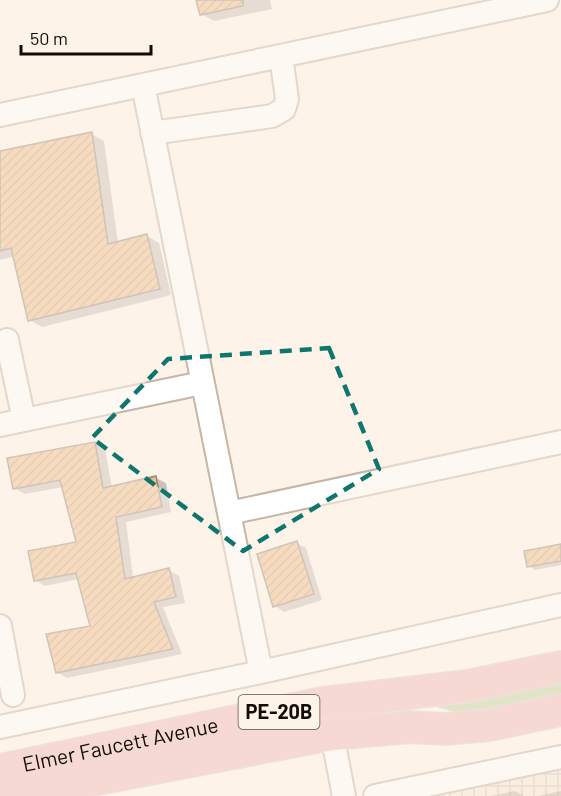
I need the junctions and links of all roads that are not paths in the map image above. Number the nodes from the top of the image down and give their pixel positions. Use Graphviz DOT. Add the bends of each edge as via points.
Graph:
graph roads {
  1 [pos="547,0"];
  2 [pos="281,56"];
  3 [pos="143,85"];
  4 [pos="0,115"];
  5 [pos="152,133"];
  6 [pos="7,340"];
  7 [pos="202,383"];
  8 [pos="24,420"];
  9 [pos="0,425"];
  10 [pos="561,442"];
  11 [pos="229,513"];
  12 [pos="561,605"];
  13 [pos="0,626"];
  14 [pos="561,667"];
  15 [pos="261,672"];
  16 [pos="13,695"];
  17 [pos="323,703"];
  18 [pos="561,710"];
  19 [pos="0,727"];
  20 [pos="332,734"];
  21 [pos="561,757"];
  22 [pos="0,770"];
  23 [pos="96,776"];
  24 [pos="9,796"];
  25 [pos="344,796"];
  26 [pos="375,796"];
  1 -- 2 [label="lane"];
  2 -- 3 [label="lane"];
  2 -- 5 [label="lane" via="287,99 284,109 272,116"];
  3 -- 4 [label="lane"];
  3 -- 5 [label="lane"];
  5 -- 7 [label="lane"];
  6 -- 8 [label="lane"];
  7 -- 8 [label="lane"];
  7 -- 11 [label="lane"];
  8 -- 9 [label="lane"];
  10 -- 11 [label="lane"];
  11 -- 15 [label="lane"];
  12 -- 15 [label="lane"];
  13 -- 16 [label="lane"];
  14 -- 17 [label="highway, Elmer Faucett Avenue / PE-20B" via="468,686"];
  15 -- 19 [label="lane"];
  17 -- 20 [label="lane"];
  17 -- 23 [label="highway, Elmer Faucett Avenue / PE-20B"];
  18 -- 20 [label="highway, Elmer Faucett Avenue / PE-20B" via="489,725"];
  20 -- 23 [label="highway, Elmer Faucett Avenue / PE-20B"];
  20 -- 25 [label="lane"];
  21 -- 26 [label="lane"];
  22 -- 23 [label="highway, Elmer Faucett Avenue / PE-20B"];
  23 -- 24 [label="highway, Elmer Faucett Avenue / PE-20B"];
}
